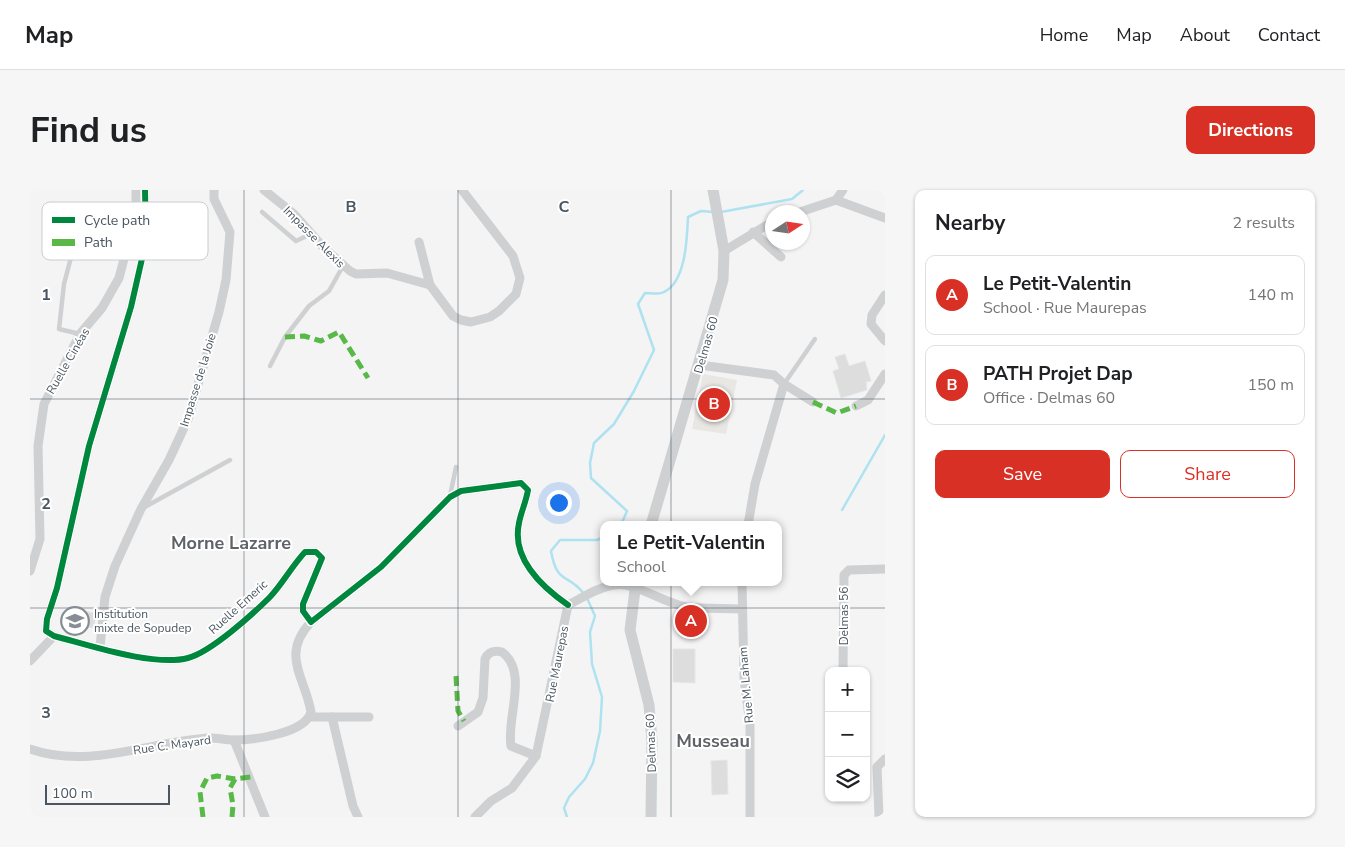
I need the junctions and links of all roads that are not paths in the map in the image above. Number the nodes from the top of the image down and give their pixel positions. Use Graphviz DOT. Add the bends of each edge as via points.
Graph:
graph roads {
  1 [pos="214,190"];
  2 [pos="264,190"];
  3 [pos="462,190"];
  4 [pos="713,190"];
  5 [pos="843,190"];
  6 [pos="836,200"];
  7 [pos="810,209"];
  8 [pos="262,212"];
  9 [pos="885,218"];
  10 [pos="765,226"];
  11 [pos="753,232"];
  12 [pos="311,234"];
  13 [pos="419,242"];
  14 [pos="724,251"];
  15 [pos="781,257"];
  16 [pos="70,260"];
  17 [pos="123,260"];
  18 [pos="142,260"];
  19 [pos="343,266"];
  20 [pos="430,285"];
  21 [pos="885,295"];
  22 [pos="80,334"];
  23 [pos="815,339"];
  24 [pos="885,341"];
  25 [pos="700,365"];
  26 [pos="270,366"];
  27 [pos="885,374"];
  28 [pos="784,384"];
  29 [pos="813,402"];
  30 [pos="856,406"];
  31 [pos="230,460"];
  32 [pos="456,467"];
  33 [pos="450,498"];
  34 [pos="141,509"];
  35 [pos="653,521"];
  36 [pos="749,521"];
  37 [pos="885,569"];
  38 [pos="30,571"];
  39 [pos="610,586"];
  40 [pos="636,586"];
  41 [pos="742,586"];
  42 [pos="568,605"];
  43 [pos="742,609"];
  44 [pos="310,622"];
  45 [pos="54,636"];
  46 [pos="100,647"];
  47 [pos="30,661"];
  48 [pos="843,667"];
  49 [pos="310,717"];
  50 [pos="332,717"];
  51 [pos="369,717"];
  52 [pos="458,726"];
  53 [pos="234,740"];
  54 [pos="30,749"];
  55 [pos="536,756"];
  56 [pos="885,759"];
  57 [pos="265,817"];
  58 [pos="358,817"];
  59 [pos="474,817"];
  60 [pos="651,817"];
  61 [pos="750,817"];
  62 [pos="879,817"];
  1 -- 34 [label="street, Impasse de la Joie" via="214,199 230,232 226,280 188,419"];
  2 -- 12 [label="street, Impasse Alexis" via="294,214"];
  3 -- 20 [label="street" via="513,256 520,286 499,312 471,322 453,316"];
  4 -- 14 [label="street, Delmas 60"];
  5 -- 6 [label="street"];
  6 -- 7 [label="street"];
  6 -- 9 [label="street"];
  8 -- 12 [label="lane" via="296,241"];
  10 -- 11 [label="street"];
  11 -- 14 [label="street"];
  11 -- 15 [label="street"];
  12 -- 19 [label="street, Impasse Alexis"];
  13 -- 20 [label="street"];
  14 -- 25 [label="street, Delmas 60" via="723,280"];
  16 -- 22 [label="lane" via="59,329"];
  17 -- 22 [label="street, Ruelle Cinéas" via="118,278 102,308"];
  18 -- 45 [label="street" via="131,307 89,446 47,619 46,631"];
  19 -- 20 [label="street, Impasse Alexis" via="356,274 387,273"];
  19 -- 26 [label="lane" via="329,291 310,306 285,337"];
  21 -- 24 [label="street" via="872,315 871,324"];
  22 -- 38 [label="street, Ruelle Cinéas" via="44,404 38,446 40,539"];
  23 -- 28 [label="lane"];
  25 -- 28 [label="street" via="774,375"];
  25 -- 35 [label="street, Delmas 60"];
  27 -- 30 [label="street" via="868,400"];
  28 -- 29 [label="street"];
  28 -- 36 [label="street" via="755,484"];
  31 -- 34 [label="lane"];
  32 -- 33 [label="lane"];
  33 -- 42 [label="street" via="461,491 521,483 528,490 518,524 520,548 530,572"];
  33 -- 44 [label="street" via="381,567"];
  34 -- 46 [label="street, Impasse de la Joie" via="105,596"];
  37 -- 48 [label="street, Delmas 56" via="849,570 844,576"];
  39 -- 42 [label="street"];
  40 -- 43 [label="street" via="667,602 687,607"];
  40 -- 60 [label="street, Delmas 60" via="630,630 649,705"];
  41 -- 43 [label="street, Rue M. Laham"];
  42 -- 55 [label="street, Rue Maurepas"];
  43 -- 61 [label="street, Rue M. Laham" via="744,678 750,725"];
  44 -- 46 [label="street, Ruelle Emeric" via="303,604 322,558 316,552 305,552 270,596 220,640 188,658 164,659"];
  44 -- 49 [label="street" via="296,646 295,660 310,704"];
  45 -- 46 [label="street, Ruelle Emeric"];
  45 -- 47 [label="street"];
  49 -- 50 [label="street"];
  49 -- 53 [label="street, Rue C. Mayard" via="304,724 278,735"];
  50 -- 51 [label="street"];
  50 -- 58 [label="street"];
  52 -- 55 [label="street" via="478,712 484,659 487,654 502,652 509,660 514,681 510,746"];
  53 -- 54 [label="street, Rue C. Mayard" via="210,738 100,756 46,755"];
  53 -- 57 [label="street"];
  55 -- 59 [label="street, Rue Maurepas" via="512,788"];
  56 -- 62 [label="street" via="877,767"];
}
